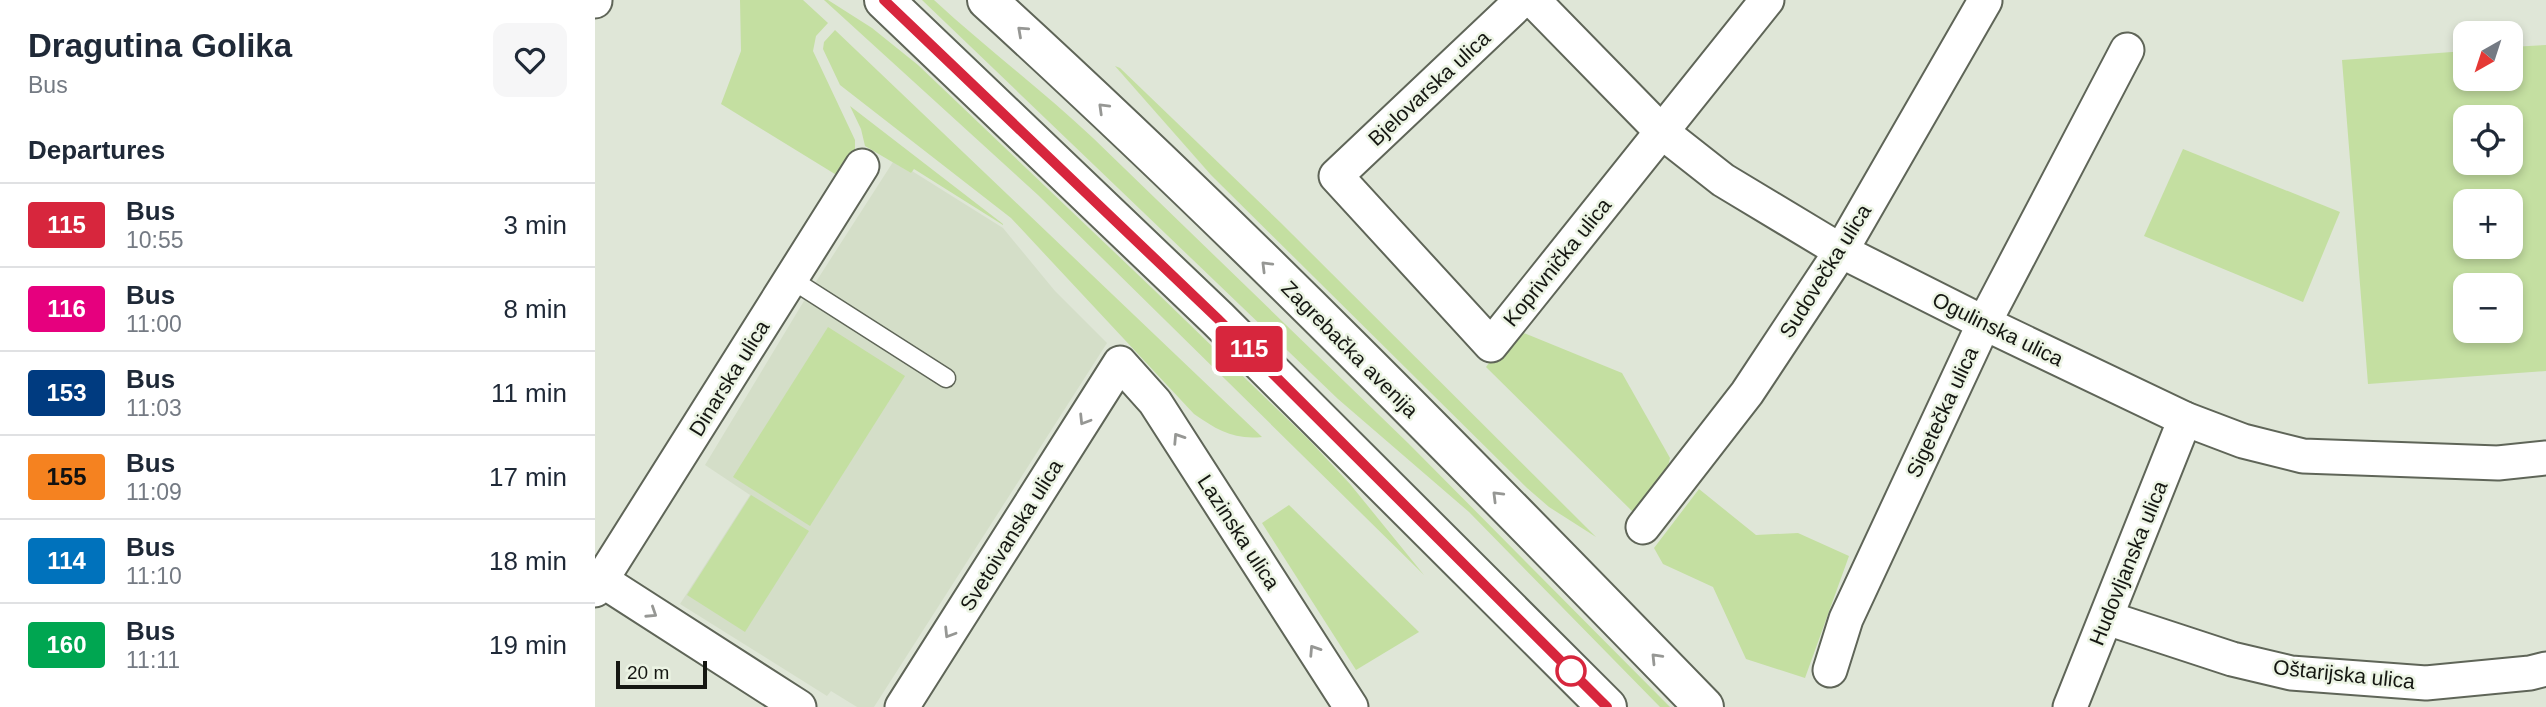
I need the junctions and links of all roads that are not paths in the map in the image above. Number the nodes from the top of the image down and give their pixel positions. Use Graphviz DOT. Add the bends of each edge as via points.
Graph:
graph roads {
  1 [pos="884,0"];
  2 [pos="987,0"];
  3 [pos="1522,0"];
  4 [pos="1533,0"];
  5 [pos="1767,0"];
  6 [pos="1985,1"];
  7 [pos="2127,50"];
  8 [pos="1662,132"];
  9 [pos="862,166"];
  10 [pos="1336,176"];
  11 [pos="1841,251"];
  12 [pos="791,279"];
  13 [pos="1984,323"];
  14 [pos="1120,363"];
  15 [pos="946,378"];
  16 [pos="2185,419"];
  17 [pos="2546,458"];
  18 [pos="1643,527"];
  19 [pos="597,582"];
  20 [pos="2107,618"];
  21 [pos="2546,669"];
  22 [pos="1830,670"];
  23 [pos="799,707"];
  24 [pos="902,707"];
  25 [pos="1351,707"];
  26 [pos="1607,707"];
  27 [pos="1704,707"];
  28 [pos="2070,707"];
  1 -- 26 [label="main road" via="1218,319"];
  27 -- 2 [label="main road, Zagrebačka avenija, one-way" via="1330,330"];
  3 -- 10 [label="street, Bjelovarska ulica"];
  4 -- 8 [label="street, Ogulinska ulica"];
  5 -- 8 [label="street, Koprivnička ulica"];
  6 -- 11 [label="street, Sudovečka ulica"];
  7 -- 13 [label="street, Sigetečka ulica"];
  8 -- 10 [label="street, Koprivnička ulica" via="1491,345"];
  8 -- 11 [label="street, Ogulinska ulica" via="1723,180"];
  9 -- 12 [label="street, Dinarska ulica"];
  11 -- 13 [label="street, Ogulinska ulica"];
  11 -- 18 [label="street, Sudovečka ulica" via="1747,393"];
  12 -- 15 [label="lane"];
  12 -- 19 [label="street, Dinarska ulica"];
  13 -- 16 [label="street, Ogulinska ulica"];
  13 -- 22 [label="street, Sigetečka ulica" via="1846,619"];
  14 -- 24 [label="street, Svetoivanska ulica, one-way"];
  25 -- 14 [label="street, Lazinska ulica, one-way" via="1155,402"];
  16 -- 17 [label="street, Ogulinska ulica" via="2302,456 2498,463"];
  16 -- 20 [label="street, Hudovljanska ulica"];
  19 -- 23 [label="street, one-way"];
  20 -- 21 [label="street, Oštarijska ulica" via="2291,673 2426,682"];
  20 -- 28 [label="street, Hudovljanska ulica"];
}
